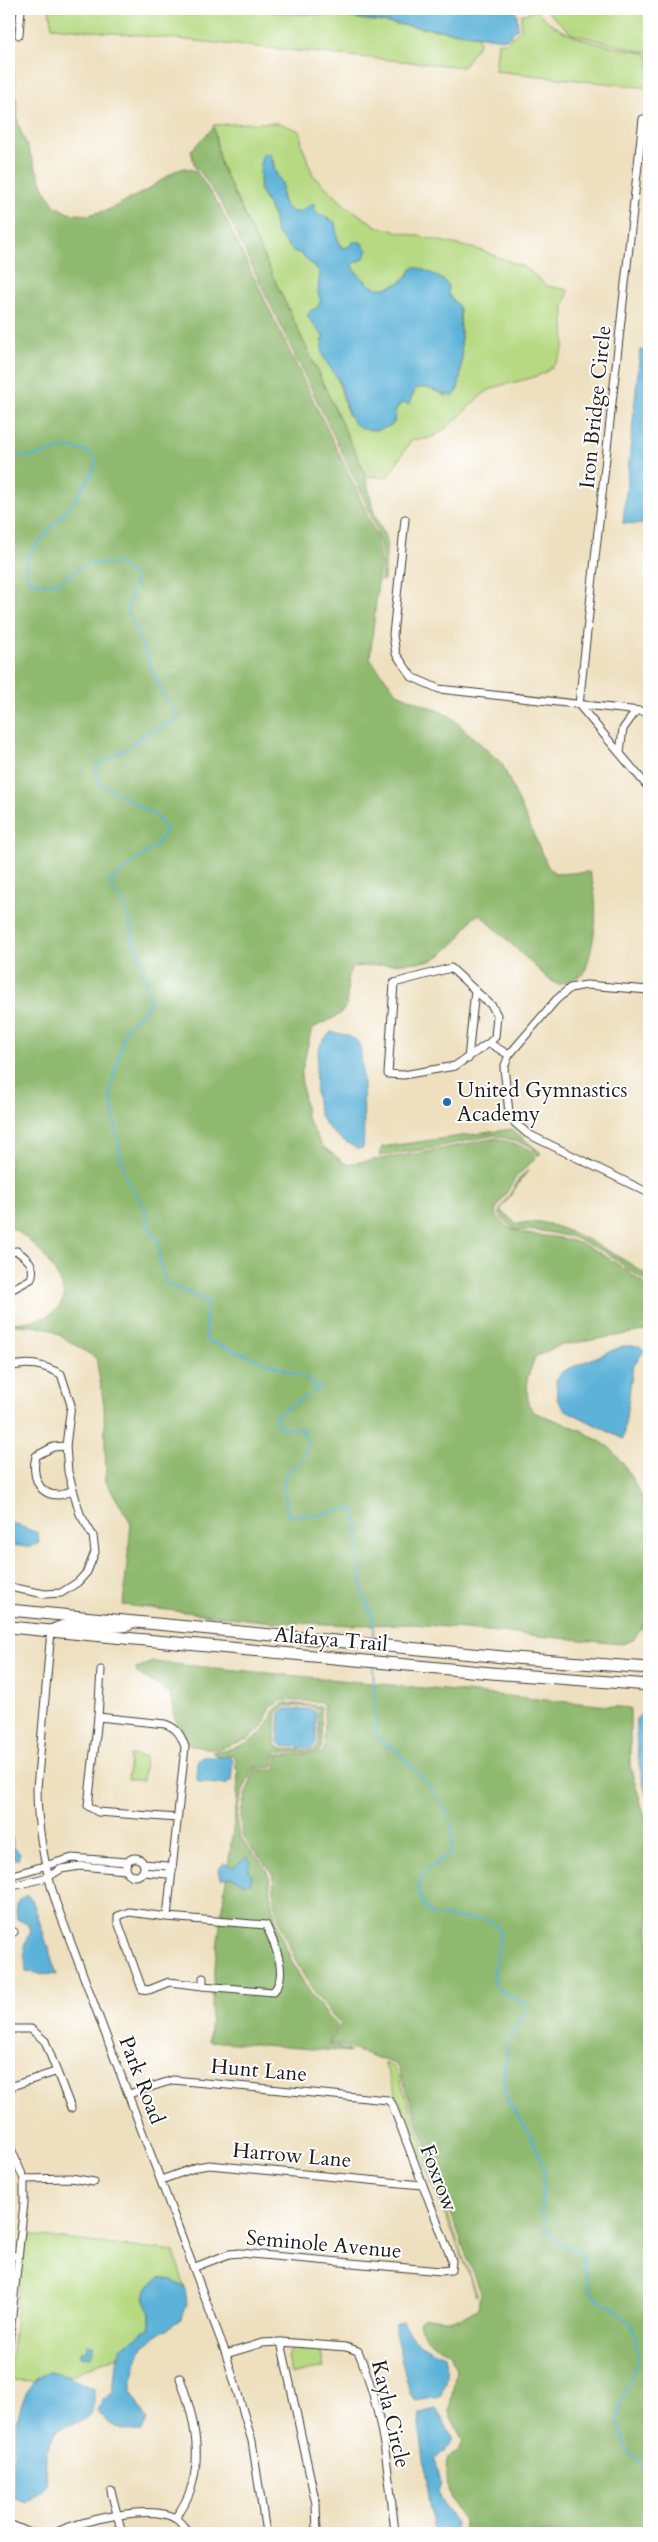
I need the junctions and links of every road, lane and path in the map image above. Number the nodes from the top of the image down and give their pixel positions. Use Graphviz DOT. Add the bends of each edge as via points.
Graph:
graph roads {
  1 [pos="21,9"];
  2 [pos="19,35"];
  3 [pos="649,120"];
  4 [pos="405,520"];
  5 [pos="579,705"];
  6 [pos="636,711"];
  7 [pos="649,712"];
  8 [pos="620,752"];
  9 [pos="649,788"];
  10 [pos="475,990"];
  11 [pos="649,990"];
  12 [pos="488,1043"];
  13 [pos="509,1055"];
  14 [pos="468,1059"];
  15 [pos="649,1193"];
  16 [pos="9,1252"];
  17 [pos="9,1291"];
  18 [pos="9,1367"];
  19 [pos="66,1446"];
  20 [pos="73,1490"];
  21 [pos="9,1587"];
  22 [pos="9,1610"];
  23 [pos="142,1623"];
  24 [pos="9,1627"];
  25 [pos="51,1631"];
  26 [pos="274,1636"];
  27 [pos="254,1651"];
  28 [pos="514,1658"];
  29 [pos="649,1668"];
  30 [pos="101,1670"];
  31 [pos="491,1673"];
  32 [pos="649,1685"];
  33 [pos="98,1717"];
  34 [pos="177,1818"];
  35 [pos="127,1866"];
  36 [pos="45,1867"];
  37 [pos="143,1868"];
  38 [pos="172,1871"];
  39 [pos="25,1872"];
  40 [pos="9,1876"];
  41 [pos="48,1877"];
  42 [pos="27,1882"];
  43 [pos="9,1887"];
  44 [pos="168,1917"];
  45 [pos="9,2029"];
  46 [pos="55,2072"];
  47 [pos="9,2087"];
  48 [pos="129,2094"];
  49 [pos="388,2100"];
  50 [pos="71,2108"];
  51 [pos="9,2144"];
  52 [pos="24,2179"];
  53 [pos="161,2180"];
  54 [pos="94,2182"];
  55 [pos="422,2185"];
  56 [pos="9,2254"];
  57 [pos="18,2256"];
  58 [pos="195,2267"];
  59 [pos="451,2270"];
  60 [pos="9,2330"];
  61 [pos="281,2342"];
  62 [pos="9,2343"];
  63 [pos="226,2354"];
  64 [pos="180,2378"];
  65 [pos="111,2490"];
  66 [pos="117,2516"];
  67 [pos="175,2518"];
  68 [pos="9,2524"];
  69 [pos="30,2533"];
  70 [pos="55,2533"];
  71 [pos="122,2533"];
  72 [pos="189,2533"];
  73 [pos="266,2533"];
  74 [pos="317,2533"];
  75 [pos="395,2533"];
  1 -- 2 [label="street"];
  3 -- 5 [label="street, Iron Bridge Circle" via="643,119"];
  4 -- 5 [label="street" via="393,634 396,654 412,677 439,689"];
  5 -- 6 [label="street"];
  5 -- 8 [label="street"];
  6 -- 7 [label="street"];
  6 -- 8 [label="street" via="623,729"];
  8 -- 9 [label="street"];
  10 -- 12 [label="street" via="497,1014 495,1037"];
  10 -- 14 [label="street"];
  10 -- 14 [label="street" via="451,968 394,983 388,1074 403,1075 455,1066"];
  11 -- 13 [label="street" via="586,985 570,988"];
  12 -- 13 [label="street"];
  12 -- 14 [label="street"];
  13 -- 15 [label="street" via="504,1068 504,1082 509,1112 515,1123 528,1134"];
  16 -- 17 [label="street" via="17,1251 28,1259 33,1273 31,1279"];
  18 -- 19 [label="street" via="26,1363 43,1365 61,1374 71,1405"];
  19 -- 20 [label="street"];
  19 -- 20 [label="street" via="52,1447 36,1456 33,1467 38,1484 45,1491 58,1495"];
  20 -- 21 [label="street" via="80,1514 93,1536 95,1552 87,1572 62,1593 45,1594"];
  22 -- 23 [label="main road, Alafaya Trail"];
  23 -- 25 [label="main road" via="112,1628 68,1624"];
  23 -- 26 [label="main road, Alafaya Trail"];
  24 -- 25 [label="main road, Alafaya Trail"];
  25 -- 27 [label="main road, Alafaya Trail"];
  25 -- 36 [label="street, Park Road" via="37,1788"];
  26 -- 27 [label="main road" via="265,1646"];
  26 -- 28 [label="main road, Alafaya Trail"];
  27 -- 31 [label="main road, Alafaya Trail"];
  28 -- 29 [label="main road, Alafaya Trail"];
  28 -- 31 [label="main road" via="496,1665"];
  30 -- 33 [label="street"];
  31 -- 32 [label="main road, Alafaya Trail"];
  33 -- 34 [label="street" via="165,1724 178,1732 184,1747"];
  33 -- 34 [label="street" via="88,1806 98,1812"];
  34 -- 38 [label="street"];
  35 -- 36 [label="street" via="72,1858"];
  35 -- 37 [label="street" via="135,1858 140,1859"];
  35 -- 37 [label="street" via="130,1875 135,1876"];
  35 -- 41 [label="street" via="80,1866 61,1869"];
  36 -- 39 [label="street"];
  36 -- 41 [label="street, Park Road"];
  37 -- 38 [label="street" via="167,1874"];
  38 -- 44 [label="street"];
  39 -- 40 [label="street"];
  39 -- 42 [label="street"];
  41 -- 42 [label="street"];
  41 -- 48 [label="street, Park Road"];
  42 -- 43 [label="street"];
  44 -- 44 [label="street" via="266,1925 280,1956 277,1987 273,1992 203,1982 169,1982 149,1990 142,1989 118,1916 129,1912"];
  45 -- 46 [label="street" via="30,2029 39,2034 45,2041"];
  46 -- 47 [label="street"];
  46 -- 50 [label="street"];
  48 -- 49 [label="street, Hunt Lane" via="172,2080"];
  48 -- 53 [label="street, Park Road"];
  49 -- 55 [label="street, Foxrow"];
  51 -- 52 [label="street"];
  52 -- 54 [label="street" via="71,2178"];
  52 -- 57 [label="street"];
  53 -- 55 [label="street, Harrow Lane" via="197,2167 210,2166"];
  53 -- 58 [label="street, Park Road"];
  55 -- 59 [label="street, Foxrow" via="452,2261"];
  56 -- 57 [label="street"];
  57 -- 60 [label="street"];
  58 -- 59 [label="street, Seminole Avenue" via="229,2254 240,2254"];
  58 -- 63 [label="street, Park Road"];
  60 -- 62 [label="street"];
  61 -- 63 [label="street, Kayla Circle" via="262,2343"];
  61 -- 74 [label="street" via="316,2504"];
  61 -- 75 [label="street, Kayla Circle" via="358,2351 366,2369 382,2440"];
  63 -- 73 [label="street, Park Road" via="252,2441"];
  64 -- 67 [label="street" via="197,2436 195,2476 189,2496"];
  65 -- 66 [label="street"];
  66 -- 67 [label="street" via="144,2511"];
  66 -- 70 [label="street" via="71,2526"];
  66 -- 71 [label="street"];
  67 -- 72 [label="street"];
  68 -- 69 [label="street"];
}
